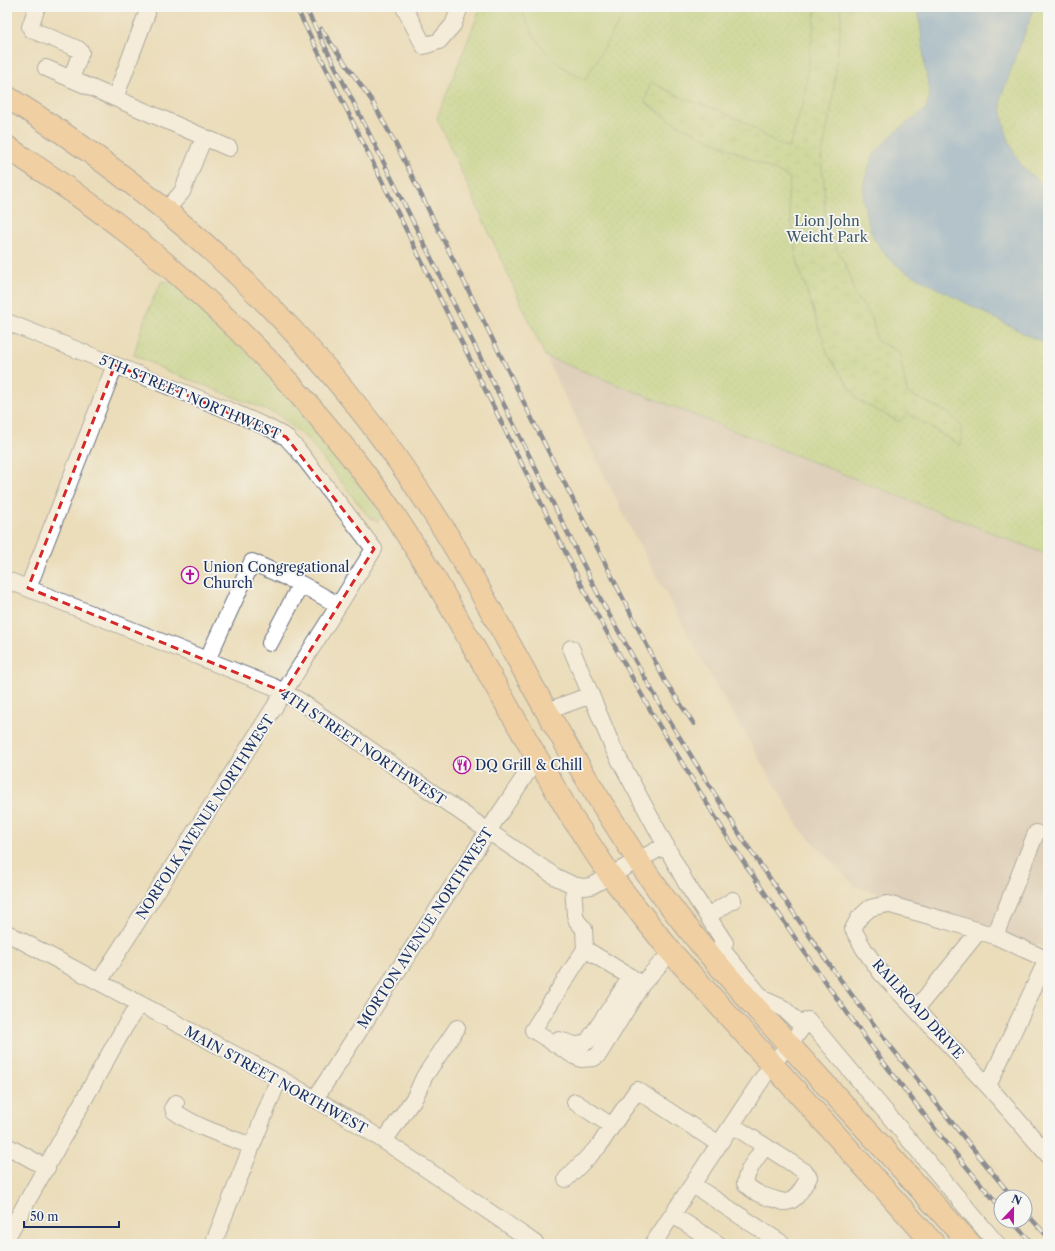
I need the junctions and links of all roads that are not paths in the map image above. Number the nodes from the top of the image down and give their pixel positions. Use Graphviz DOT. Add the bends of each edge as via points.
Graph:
graph roads {
  1 [pos="37,7"];
  2 [pos="147,7"];
  3 [pos="404,7"];
  4 [pos="460,7"];
  5 [pos="46,68"];
  6 [pos="71,79"];
  7 [pos="7,97"];
  8 [pos="115,98"];
  9 [pos="204,137"];
  10 [pos="7,147"];
  11 [pos="229,148"];
  12 [pos="166,210"];
  13 [pos="7,322"];
  14 [pos="115,365"];
  15 [pos="374,549"];
  16 [pos="7,580"];
  17 [pos="301,584"];
  18 [pos="28,588"];
  19 [pos="338,605"];
  20 [pos="270,643"];
  21 [pos="571,648"];
  22 [pos="207,660"];
  23 [pos="284,692"];
  24 [pos="591,694"];
  25 [pos="547,711"];
  26 [pos="537,758"];
  27 [pos="488,831"];
  28 [pos="1036,833"];
  29 [pos="666,845"];
  30 [pos="638,860"];
  31 [pos="610,875"];
  32 [pos="573,885"];
  33 [pos="694,895"];
  34 [pos="733,900"];
  35 [pos="674,910"];
  36 [pos="708,916"];
  37 [pos="979,931"];
  38 [pos="7,933"];
  39 [pos="995,936"];
  40 [pos="585,949"];
  41 [pos="715,951"];
  42 [pos="672,953"];
  43 [pos="1048,959"];
  44 [pos="637,980"];
  45 [pos="99,982"];
  46 [pos="139,1004"];
  47 [pos="916,1009"];
  48 [pos="803,1027"];
  49 [pos="457,1028"];
  50 [pos="790,1045"];
  51 [pos="772,1064"];
  52 [pos="279,1078"];
  53 [pos="988,1086"];
  54 [pos="315,1099"];
  55 [pos="575,1102"];
  56 [pos="176,1103"];
  57 [pos="732,1125"];
  58 [pos="612,1126"];
  59 [pos="384,1141"];
  60 [pos="719,1144"];
  61 [pos="7,1146"];
  62 [pos="252,1146"];
  63 [pos="765,1146"];
  64 [pos="1048,1154"];
  65 [pos="46,1168"];
  66 [pos="566,1179"];
  67 [pos="693,1185"];
  68 [pos="672,1215"];
  69 [pos="7,1237"];
  70 [pos="213,1244"];
  71 [pos="536,1244"];
  72 [pos="653,1244"];
  73 [pos="718,1244"];
  74 [pos="783,1244"];
  75 [pos="934,1244"];
  76 [pos="970,1244"];
  77 [pos="997,1244"];
  1 -- 6 [label="street" via="30,27 32,30 81,52"];
  2 -- 8 [label="street"];
  3 -- 4 [label="street" via="424,46 439,41 453,25"];
  5 -- 6 [label="street"];
  6 -- 8 [label="street"];
  7 -- 12 [label="highway" via="64,133"];
  8 -- 9 [label="street"];
  9 -- 11 [label="street"];
  9 -- 12 [label="street" via="182,192"];
  10 -- 26 [label="highway" via="98,210 158,257 217,309 300,394 377,491 420,555"];
  12 -- 25 [label="highway" via="228,265 285,322 340,383 372,424 449,538"];
  13 -- 14 [label="street, 5TH STREET NORTHWEST"];
  14 -- 15 [label="street, 5TH STREET NORTHWEST" via="286,437"];
  14 -- 18 [label="street"];
  15 -- 19 [label="street, NORFOLK AVENUE NORTHWEST"];
  16 -- 18 [label="street, 4TH STREET NORTHWEST"];
  17 -- 19 [label="street"];
  17 -- 20 [label="street"];
  17 -- 22 [label="street" via="252,562"];
  18 -- 22 [label="street, 4TH STREET NORTHWEST"];
  19 -- 23 [label="street, NORFOLK AVENUE NORTHWEST"];
  21 -- 24 [label="street"];
  22 -- 23 [label="street, 4TH STREET NORTHWEST"];
  23 -- 27 [label="street, 4TH STREET NORTHWEST"];
  23 -- 45 [label="street, NORFOLK AVENUE NORTHWEST"];
  24 -- 25 [label="street"];
  24 -- 29 [label="street" via="613,748"];
  25 -- 30 [label="highway"];
  26 -- 27 [label="street, MORTON AVENUE NORTHWEST"];
  26 -- 31 [label="highway" via="570,816"];
  27 -- 32 [label="street, 4TH STREET NORTHWEST" via="556,877"];
  27 -- 54 [label="street, MORTON AVENUE NORTHWEST"];
  28 -- 39 [label="street"];
  29 -- 30 [label="street, 4TH STREET NORTHWEST"];
  29 -- 33 [label="street"];
  30 -- 31 [label="street, 4TH STREET NORTHWEST"];
  30 -- 35 [label="highway"];
  31 -- 32 [label="street, 4TH STREET NORTHWEST" via="591,886"];
  31 -- 42 [label="highway"];
  32 -- 40 [label="street" via="575,915 584,929"];
  33 -- 35 [label="street"];
  33 -- 36 [label="street"];
  34 -- 36 [label="street"];
  35 -- 41 [label="highway"];
  36 -- 41 [label="street" via="725,942"];
  37 -- 39 [label="street"];
  37 -- 47 [label="street"];
  37 -- 47 [label="street, RAILROAD DRIVE" via="887,904 870,908 859,918 853,929 864,949 881,973"];
  38 -- 45 [label="street, MAIN STREET NORTHWEST"];
  39 -- 43 [label="street"];
  40 -- 44 [label="street"];
  40 -- 44 [label="street" via="533,1030 546,1038 578,1046 588,1041"];
  41 -- 48 [label="street" via="763,999 783,1008"];
  41 -- 50 [label="highway" via="751,1002"];
  42 -- 44 [label="street"];
  42 -- 51 [label="highway"];
  43 -- 53 [label="street"];
  45 -- 46 [label="street, MAIN STREET NORTHWEST"];
  46 -- 52 [label="street, MAIN STREET NORTHWEST"];
  46 -- 65 [label="street"];
  47 -- 53 [label="street, RAILROAD DRIVE"];
  48 -- 50 [label="street"];
  48 -- 77 [label="street" via="808,1020"];
  49 -- 59 [label="street" via="424,1077 415,1097"];
  50 -- 51 [label="street"];
  50 -- 76 [label="highway"];
  51 -- 57 [label="street"];
  51 -- 75 [label="highway"];
  52 -- 54 [label="street, MAIN STREET NORTHWEST"];
  52 -- 62 [label="street"];
  53 -- 64 [label="street, RAILROAD DRIVE"];
  54 -- 59 [label="street, MAIN STREET NORTHWEST"];
  55 -- 58 [label="street"];
  56 -- 62 [label="street" via="174,1111 184,1119"];
  57 -- 60 [label="street"];
  57 -- 63 [label="street"];
  58 -- 60 [label="street" via="637,1090"];
  58 -- 66 [label="street" via="599,1146"];
  59 -- 71 [label="street, MAIN STREET NORTHWEST"];
  60 -- 67 [label="street"];
  61 -- 65 [label="street"];
  62 -- 70 [label="street"];
  63 -- 63 [label="street" via="808,1174 808,1179 793,1201 784,1202 752,1190 746,1183 747,1174"];
  65 -- 69 [label="street"];
  67 -- 68 [label="street"];
  67 -- 74 [label="street"];
  68 -- 72 [label="street"];
  68 -- 73 [label="street"];
}
